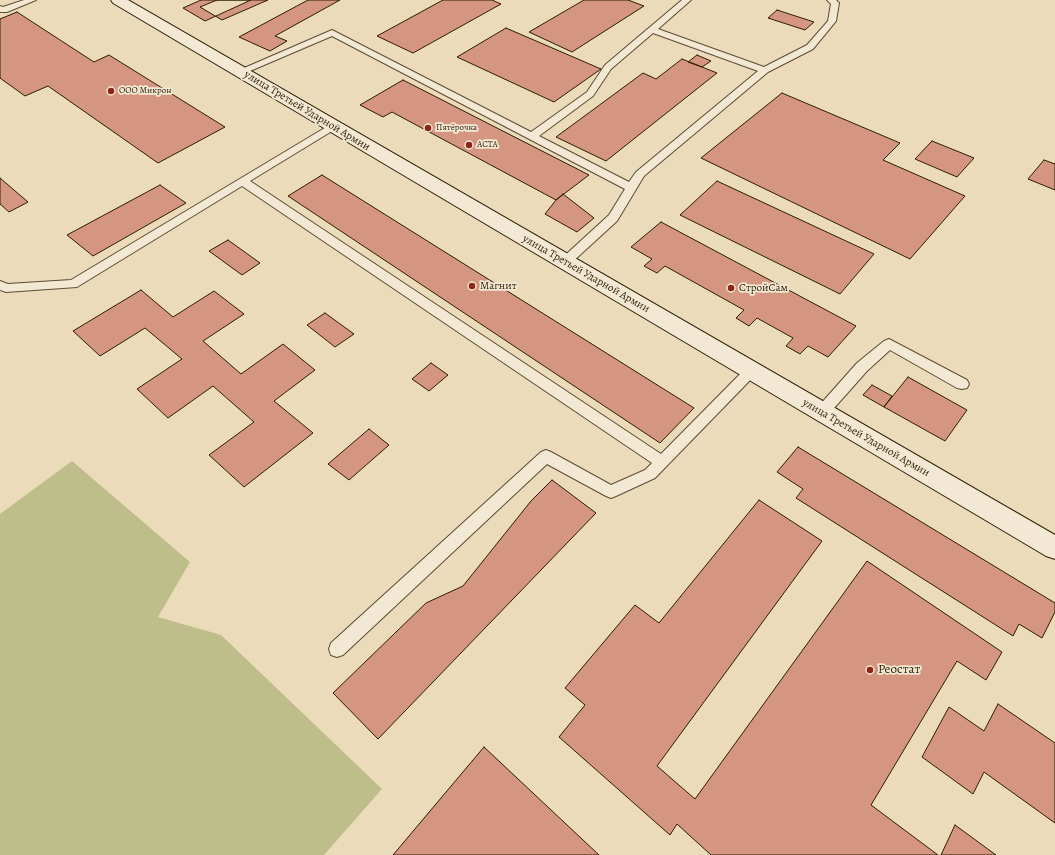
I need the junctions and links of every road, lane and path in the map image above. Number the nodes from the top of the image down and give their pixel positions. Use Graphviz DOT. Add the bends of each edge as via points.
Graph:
graph roads {
  1 [pos="32,0"];
  2 [pos="118,0"];
  3 [pos="687,0"];
  4 [pos="831,0"];
  5 [pos="0,9"];
  6 [pos="652,30"];
  7 [pos="765,70"];
  8 [pos="240,72"];
  9 [pos="333,126"];
  10 [pos="531,137"];
  11 [pos="243,182"];
  12 [pos="632,188"];
  13 [pos="565,262"];
  14 [pos="0,285"];
  15 [pos="752,371"];
  16 [pos="962,384"];
  17 [pos="822,412"];
  18 [pos="662,462"];
  19 [pos="1055,548"];
  20 [pos="337,649"];
  1 -- 5 [label="lane" via="4,10"];
  2 -- 8 [label="main road, улица Третьей Ударной Армии"];
  3 -- 6 [label="lane"];
  4 -- 7 [label="lane" via="835,3 832,21 810,48"];
  6 -- 7 [label="lane"];
  6 -- 10 [label="lane" via="608,67 590,94"];
  7 -- 12 [label="lane" via="640,174"];
  8 -- 9 [label="main road, улица Третьей Ударной Армии"];
  8 -- 10 [label="lane" via="332,33"];
  9 -- 11 [label="lane"];
  9 -- 13 [label="main road, улица Третьей Ударной Армии"];
  10 -- 12 [label="lane"];
  11 -- 14 [label="lane" via="73,284 6,288"];
  11 -- 18 [label="lane"];
  12 -- 13 [label="lane" via="613,218"];
  13 -- 15 [label="main road, улица Третьей Ударной Армии"];
  15 -- 17 [label="main road, улица Третьей Ударной Армии"];
  15 -- 18 [label="lane"];
  16 -- 17 [label="lane" via="889,344 862,367"];
  17 -- 19 [label="main road, улица Третьей Ударной Армии"];
  18 -- 20 [label="lane" via="650,474 611,492 546,456"];
}
